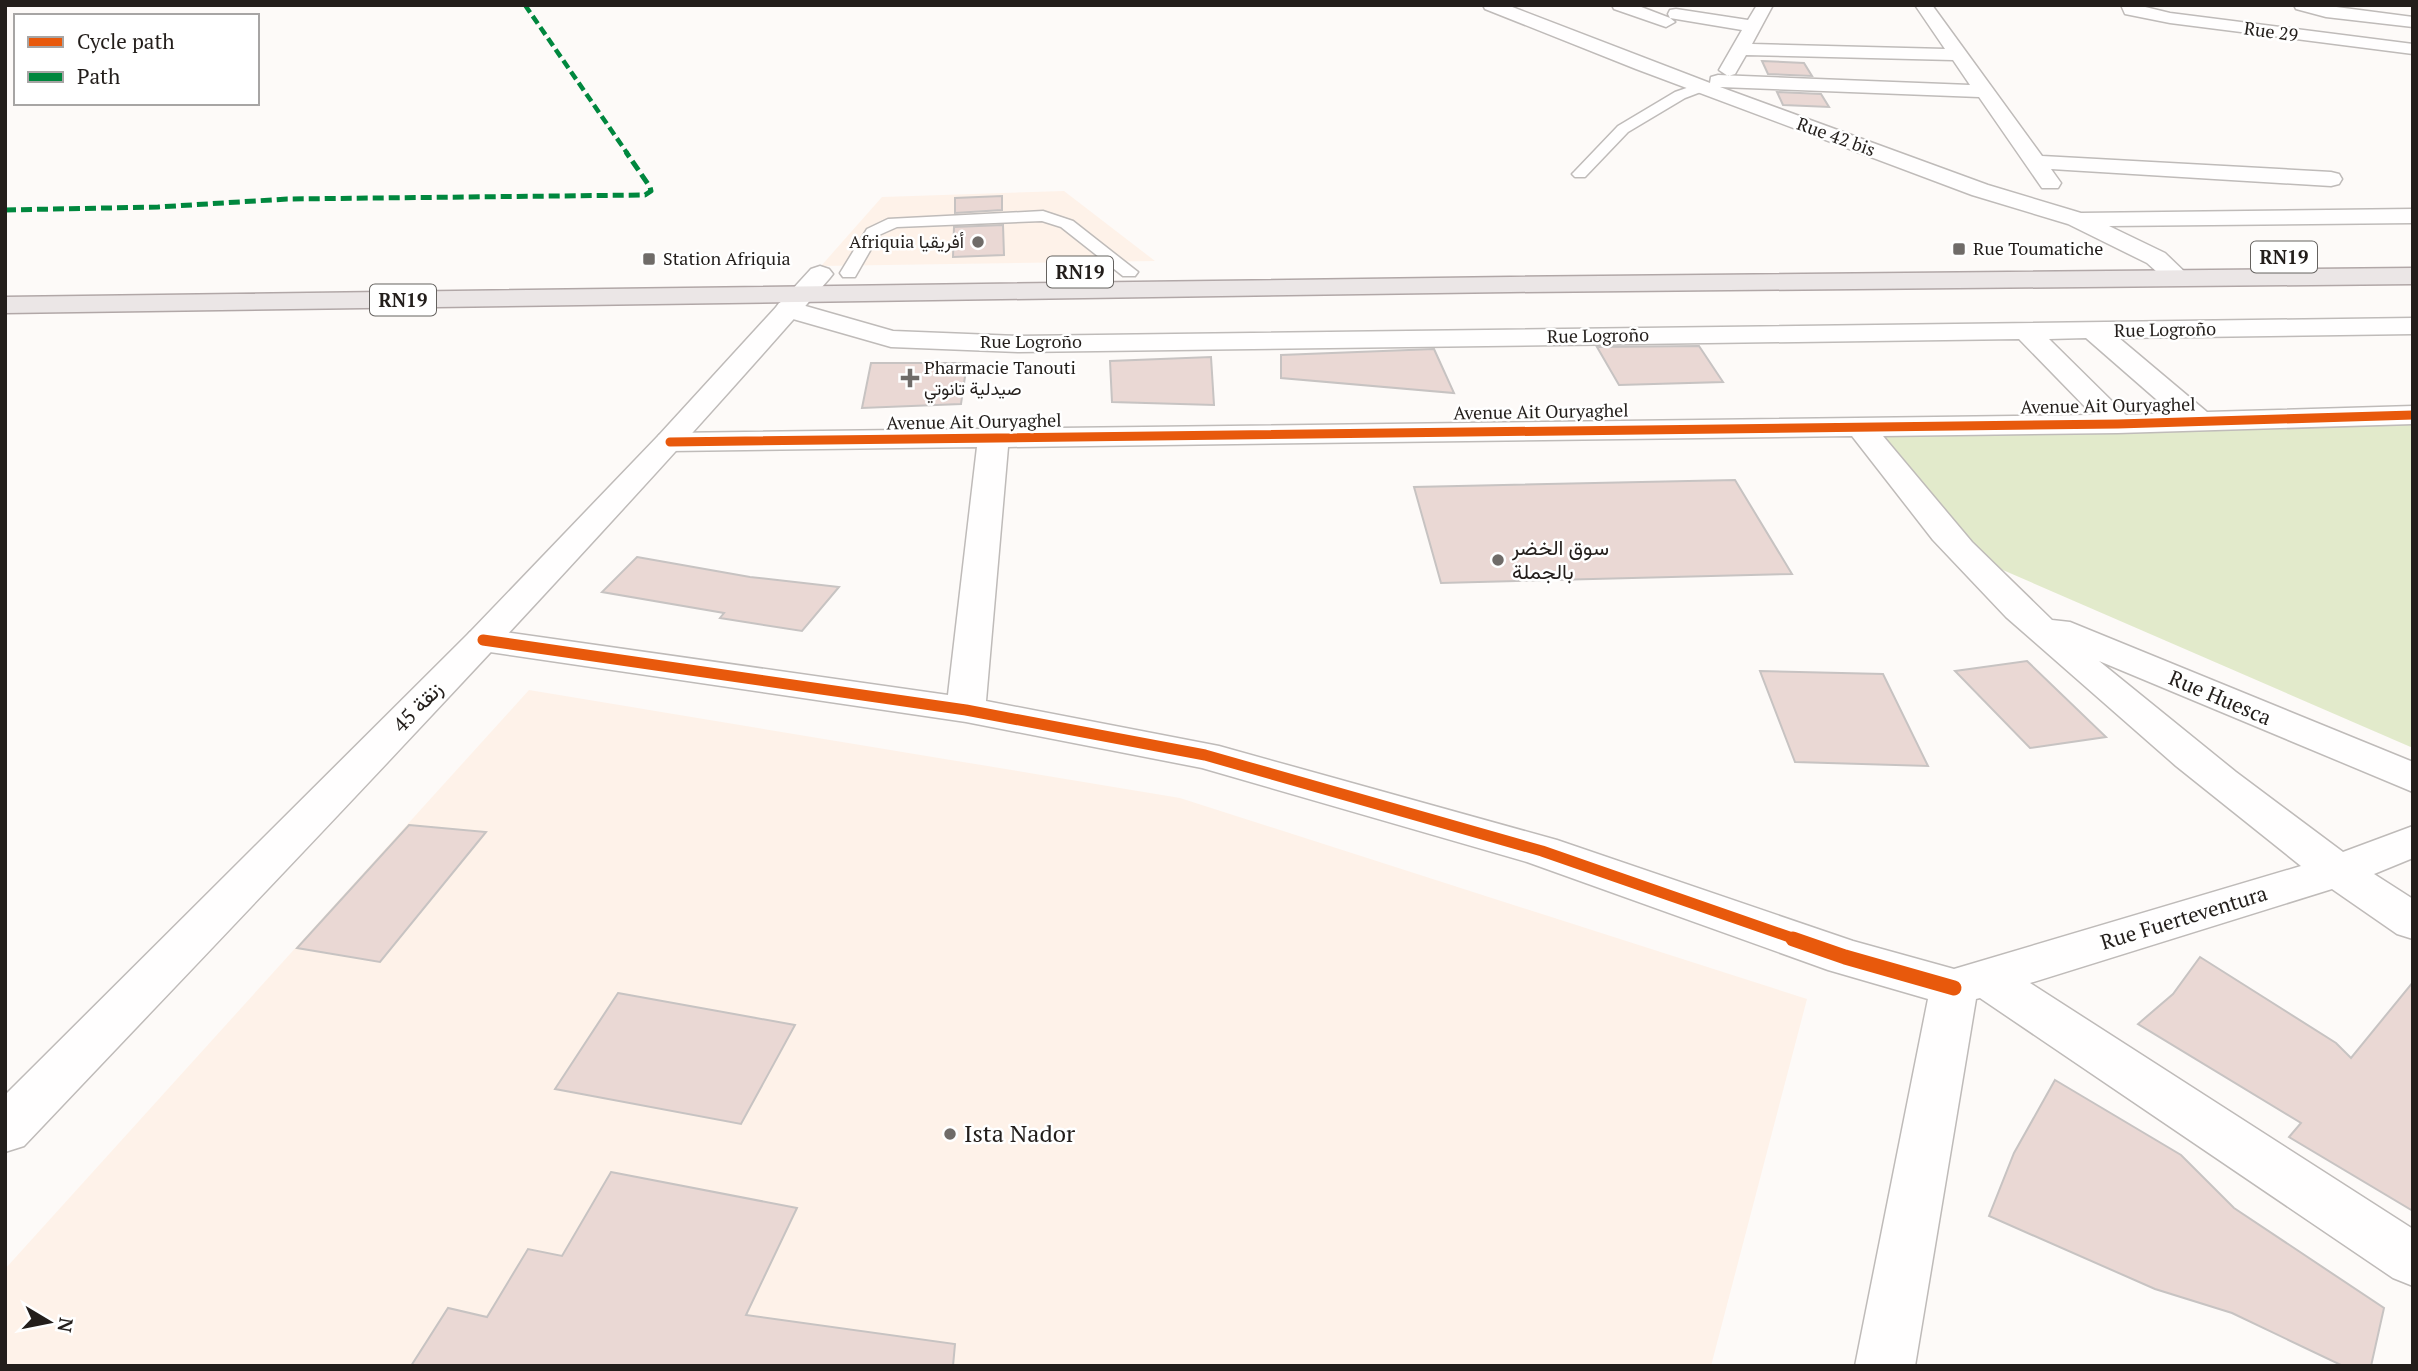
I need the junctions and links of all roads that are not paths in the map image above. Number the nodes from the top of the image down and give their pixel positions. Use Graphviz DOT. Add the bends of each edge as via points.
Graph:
graph roads {
  1 [pos="1490,5"];
  2 [pos="1620,5"];
  3 [pos="1765,5"];
  4 [pos="1917,5"];
  5 [pos="1923,5"];
  6 [pos="2302,5"];
  7 [pos="2130,8"];
  8 [pos="2384,12"];
  9 [pos="2350,15"];
  10 [pos="2413,22"];
  11 [pos="1780,24"];
  12 [pos="1753,25"];
  13 [pos="1914,29"];
  14 [pos="1941,30"];
  15 [pos="1664,33"];
  16 [pos="2362,44"];
  17 [pos="2413,49"];
  18 [pos="1740,50"];
  19 [pos="1959,55"];
  20 [pos="1710,84"];
  21 [pos="1985,90"];
  22 [pos="2035,162"];
  23 [pos="1580,174"];
  24 [pos="2331,179"];
  25 [pos="2413,216"];
  26 [pos="2076,219"];
  27 [pos="2413,256"];
  28 [pos="2155,258"];
  29 [pos="1129,272"];
  30 [pos="2176,276"];
  31 [pos="2413,276"];
  32 [pos="5,283"];
  33 [pos="815,288"];
  34 [pos="5,306"];
  35 [pos="2413,326"];
  36 [pos="2094,331"];
  37 [pos="2026,332"];
  38 [pos="2413,415"];
  39 [pos="2200,422"];
  40 [pos="2118,424"];
  41 [pos="1860,427"];
  42 [pos="993,439"];
  43 [pos="670,442"];
  44 [pos="2026,617"];
  45 [pos="483,640"];
  46 [pos="966,710"];
  47 [pos="2413,778"];
  48 [pos="2413,841"];
  49 [pos="2336,872"];
  50 [pos="2413,922"];
  51 [pos="1970,983"];
  52 [pos="5,1130"];
  53 [pos="2413,1260"];
  54 [pos="1885,1366"];
  1 -- 15 [label="street, Rue 42 bis"];
  2 -- 15 [label="street"];
  3 -- 12 [label="street"];
  4 -- 5 [label="street"];
  5 -- 14 [label="street"];
  6 -- 9 [label="street"];
  7 -- 16 [label="street, Rue 29" via="2201,23"];
  8 -- 9 [label="street"];
  8 -- 10 [label="street"];
  9 -- 16 [label="street"];
  11 -- 12 [label="street"];
  12 -- 15 [label="street"];
  12 -- 18 [label="street"];
  13 -- 14 [label="street"];
  14 -- 19 [label="street"];
  15 -- 20 [label="street, Rue 42 bis"];
  16 -- 17 [label="street, Rue 29"];
  18 -- 19 [label="street"];
  18 -- 20 [label="street" via="1726,74"];
  19 -- 21 [label="street"];
  20 -- 21 [label="street"];
  20 -- 23 [label="lane" via="1680,95 1623,129"];
  20 -- 26 [label="street, Rue 42 bis" via="1980,190"];
  21 -- 22 [label="street"];
  22 -- 24 [label="street"];
  22 -- 26 [label="street"];
  25 -- 26 [label="street"];
  26 -- 28 [label="street, Rue 42 bis"];
  27 -- 28 [label="main road, RN19"];
  28 -- 29 [label="main road, RN19"];
  28 -- 30 [label="street, Rue 42 bis"];
  29 -- 33 [label="main road, RN19"];
  29 -- 33 [label="lane" via="1067,223 1043,216 894,222 873,232"];
  30 -- 31 [label="main road, RN19"];
  30 -- 33 [label="main road, RN19"];
  32 -- 33 [label="main road, RN19"];
  33 -- 34 [label="main road, RN19"];
  33 -- 37 [label="street, Rue Logroño" via="891,339 1006,344"];
  33 -- 43 [label="street, زنقة 45"];
  35 -- 36 [label="street, Rue Logroño"];
  36 -- 37 [label="street, Rue Logroño"];
  36 -- 39 [label="street"];
  37 -- 40 [label="street"];
  38 -- 39 [label="street, Avenue Ait Ouryaghel"];
  39 -- 40 [label="street, Avenue Ait Ouryaghel"];
  40 -- 41 [label="street, Avenue Ait Ouryaghel"];
  41 -- 42 [label="street, Avenue Ait Ouryaghel"];
  41 -- 44 [label="street" via="1934,520"];
  42 -- 43 [label="street, Avenue Ait Ouryaghel"];
  42 -- 46 [label="street"];
  43 -- 45 [label="street, زنقة 45"];
  44 -- 47 [label="street, Rue Huesca"];
  44 -- 49 [label="street" via="2217,779"];
  45 -- 46 [label="street"];
  45 -- 52 [label="street, زنقة 45"];
  46 -- 51 [label="street" via="1205,755 1358,796 1542,851 1845,957"];
  48 -- 49 [label="street, Rue Fuerteventura"];
  49 -- 50 [label="street"];
  49 -- 51 [label="street, Rue Fuerteventura"];
  51 -- 53 [label="street"];
  51 -- 54 [label="street" via="1931,1124"];
}
